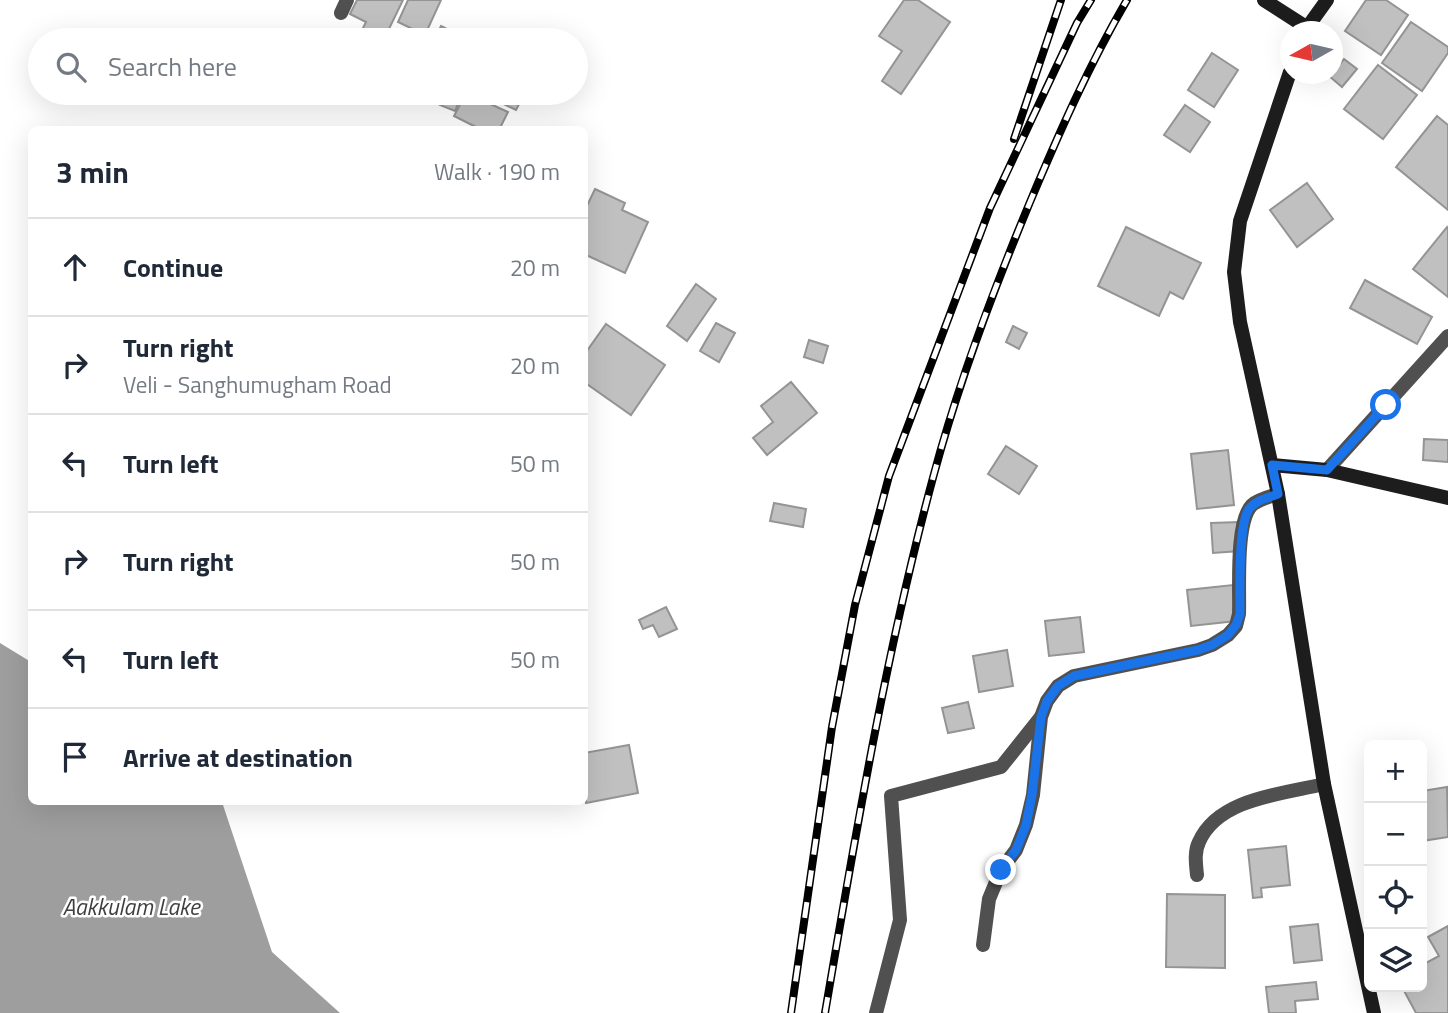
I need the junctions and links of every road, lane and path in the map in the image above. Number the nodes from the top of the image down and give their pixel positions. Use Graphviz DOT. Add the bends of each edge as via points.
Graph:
graph roads {
  1 [pos="1264,0"];
  2 [pos="1327,0"];
  3 [pos="1294,21"];
  4 [pos="1311,21"];
  5 [pos="1286,84"];
  6 [pos="1448,336"];
  7 [pos="1272,465"];
  8 [pos="1327,470"];
  9 [pos="1278,494"];
  10 [pos="1448,498"];
  11 [pos="1041,717"];
  12 [pos="1324,784"];
  13 [pos="1197,875"];
  14 [pos="984,945"];
  15 [pos="876,1013"];
  16 [pos="1374,1013"];
  1 -- 3 [label="main road"];
  2 -- 4 [label="main road"];
  5 -- 7 [label="main road" via="1240,221 1234,272 1240,322"];
  6 -- 8 [label="street"];
  7 -- 8 [label="main road"];
  7 -- 9 [label="main road"];
  8 -- 10 [label="main road"];
  9 -- 11 [label="street" via="1259,500 1246,514 1240,614 1228,635 1198,650 1074,676 1058,686"];
  9 -- 12 [label="main road"];
  11 -- 14 [label="street" via="1026,825 989,899"];
  11 -- 15 [label="street" via="1001,767 891,796 900,920"];
  12 -- 13 [label="street" via="1227,811 1198,843"];
  12 -- 16 [label="main road"];
}
